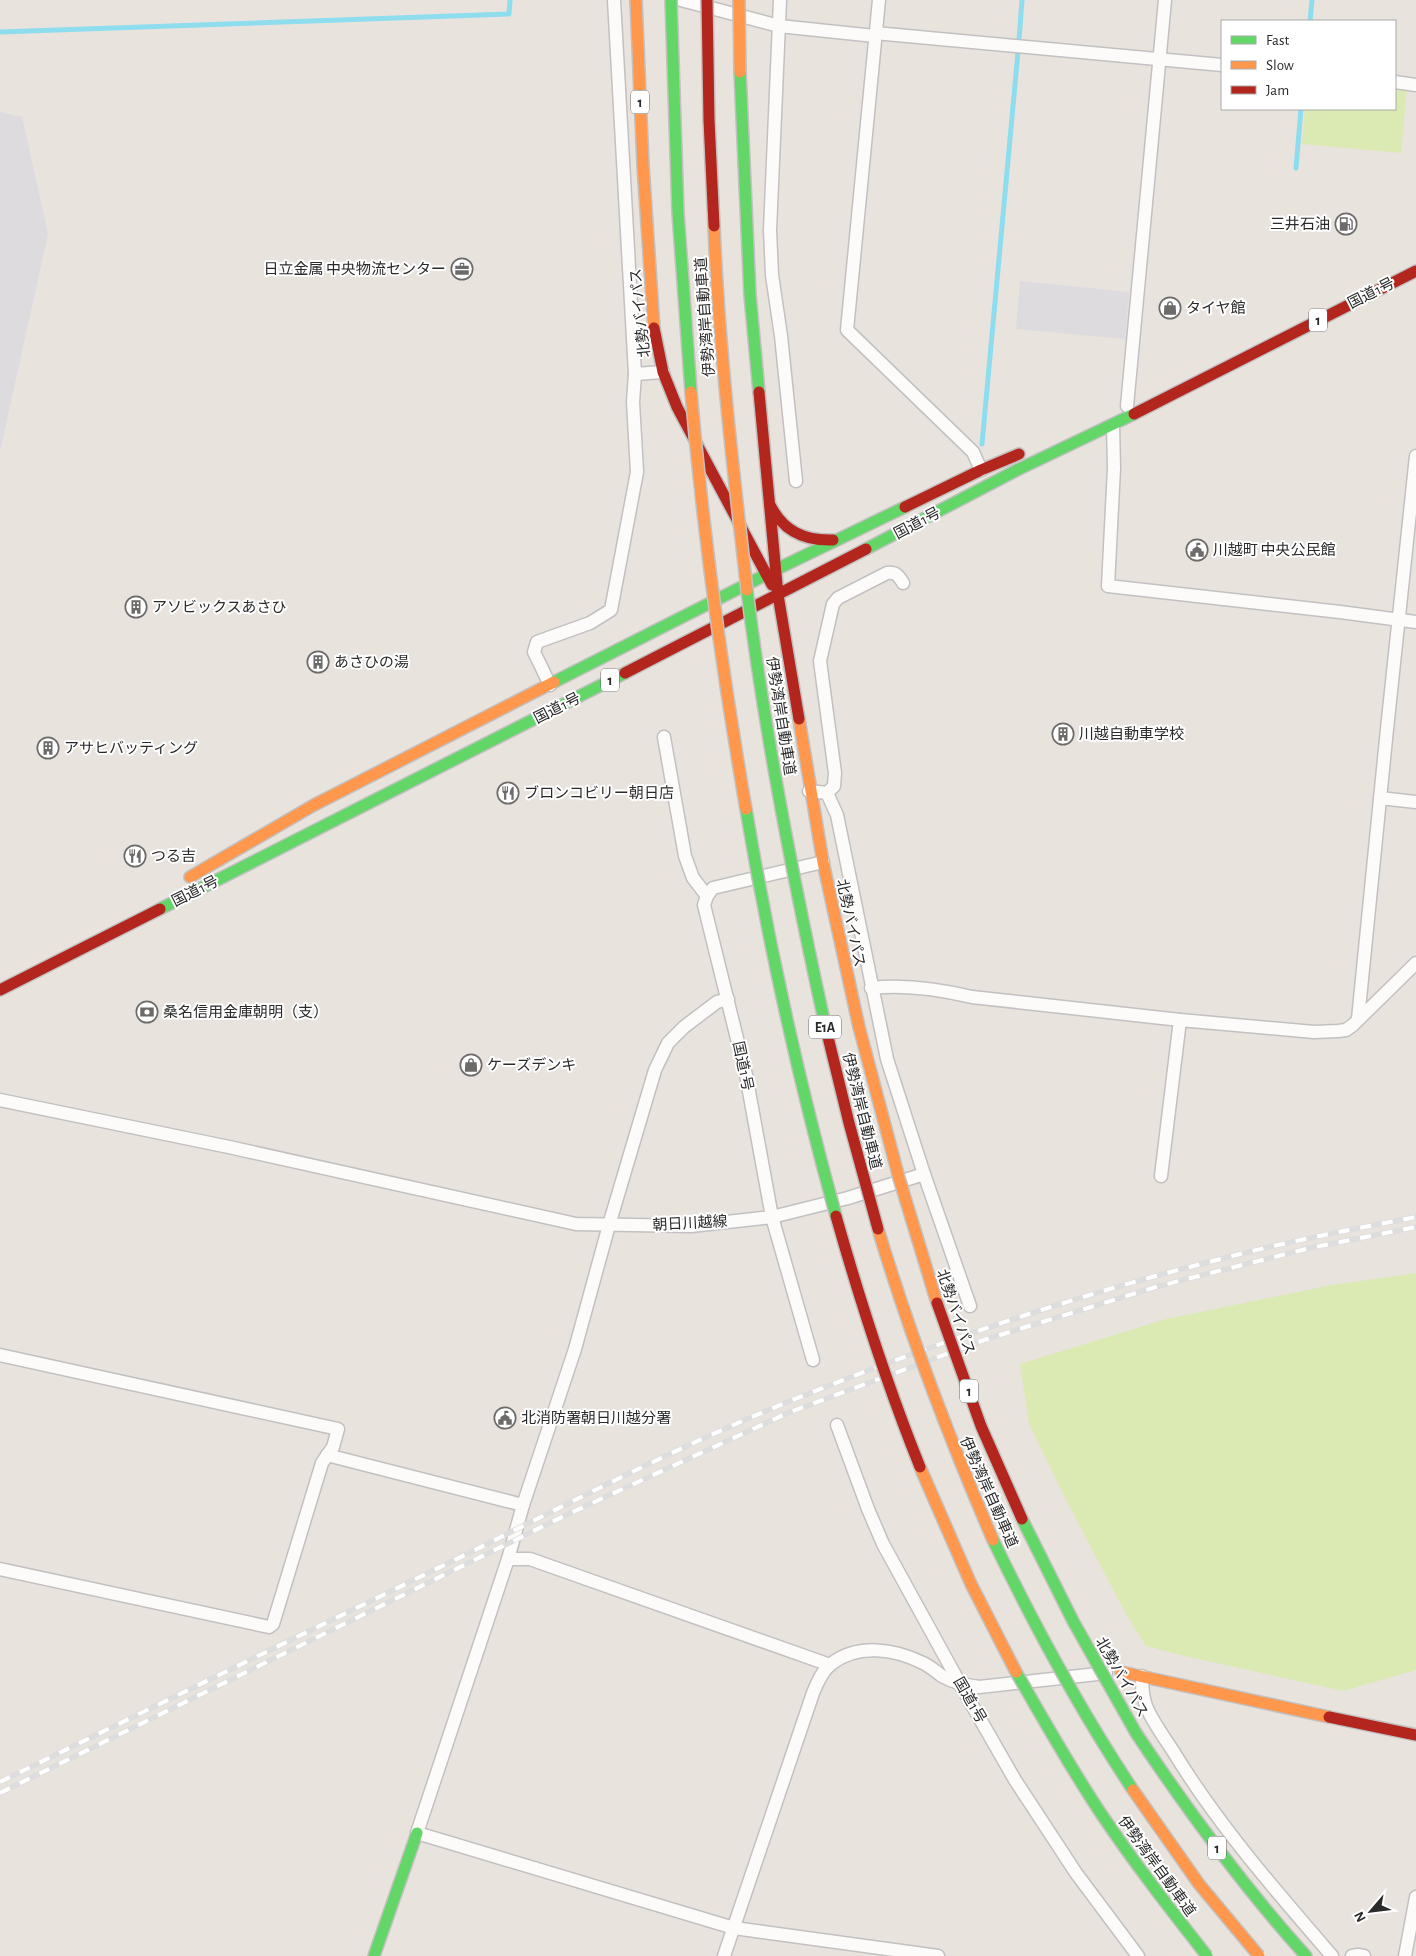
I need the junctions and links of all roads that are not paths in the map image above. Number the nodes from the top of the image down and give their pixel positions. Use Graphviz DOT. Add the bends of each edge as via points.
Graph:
graph roads {
  1 [pos="614,0"];
  2 [pos="636,0"];
  3 [pos="671,0"];
  4 [pos="681,0"];
  5 [pos="707,0"];
  6 [pos="739,0"];
  7 [pos="780,0"];
  8 [pos="878,0"];
  9 [pos="1165,0"];
  10 [pos="779,26"];
  11 [pos="875,35"];
  12 [pos="1159,59"];
  13 [pos="1221,65"];
  14 [pos="1396,82"];
  15 [pos="1416,84"];
  16 [pos="1416,271"];
  17 [pos="1219,370"];
  18 [pos="663,372"];
  19 [pos="770,373"];
  20 [pos="635,374"];
  21 [pos="1126,406"];
  22 [pos="1113,425"];
  23 [pos="1081,426"];
  24 [pos="1027,450"];
  25 [pos="1416,456"];
  26 [pos="981,470"];
  27 [pos="796,481"];
  28 [pos="769,503"];
  29 [pos="834,540"];
  30 [pos="770,572"];
  31 [pos="902,583"];
  32 [pos="778,595"];
  33 [pos="1399,620"];
  34 [pos="1416,622"];
  35 [pos="550,685"];
  36 [pos="664,737"];
  37 [pos="809,791"];
  38 [pos="827,793"];
  39 [pos="1380,798"];
  40 [pos="1416,802"];
  41 [pos="822,862"];
  42 [pos="178,884"];
  43 [pos="707,896"];
  44 [pos="136,908"];
  45 [pos="1416,963"];
  46 [pos="0,988"];
  47 [pos="871,988"];
  48 [pos="728,999"];
  49 [pos="1180,1020"];
  50 [pos="1358,1020"];
  51 [pos="0,1100"];
  52 [pos="924,1174"];
  53 [pos="1161,1176"];
  54 [pos="772,1216"];
  55 [pos="609,1225"];
  56 [pos="970,1306"];
  57 [pos="0,1355"];
  58 [pos="813,1360"];
  59 [pos="837,1425"];
  60 [pos="327,1454"];
  61 [pos="523,1504"];
  62 [pos="508,1559"];
  63 [pos="0,1570"];
  64 [pos="830,1664"];
  65 [pos="1121,1672"];
  66 [pos="1142,1676"];
  67 [pos="960,1684"];
  68 [pos="1416,1735"];
  69 [pos="416,1832"];
  70 [pos="1416,1898"];
  71 [pos="734,1928"];
  72 [pos="374,1956"];
  73 [pos="724,1956"];
  74 [pos="938,1956"];
  75 [pos="1138,1956"];
  76 [pos="1206,1956"];
  77 [pos="1259,1956"];
  78 [pos="1306,1956"];
  79 [pos="1332,1956"];
  80 [pos="1352,1956"];
  81 [pos="1364,1956"];
  82 [pos="1404,1956"];
  1 -- 20 [label="street, 1"];
  2 -- 18 [label="main road, 北勢バイパス / 1" via="653,321"];
  3 -- 76 [label="main road, 伊勢湾岸自動車道 / E1A, bridge" via="676,208 701,502 719,643 764,914 788,1030 830,1198 874,1344 910,1444 997,1636 1048,1729 1107,1823"];
  4 -- 10 [label="street"];
  5 -- 77 [label="main road, 伊勢湾岸自動車道 / E1A, bridge" via="712,204 721,337 755,645 799,907 849,1126 909,1330 985,1522 1031,1619 1136,1797 1201,1887"];
  6 -- 19 [label="main road, 北勢バイパス / 1, bridge" via="749,285"];
  7 -- 10 [label="street"];
  8 -- 11 [label="street"];
  9 -- 12 [label="street"];
  10 -- 11 [label="street"];
  10 -- 19 [label="street" via="770,230 772,275 781,336"];
  11 -- 12 [label="street"];
  11 -- 26 [label="street" via="847,330 973,452"];
  12 -- 13 [label="street"];
  12 -- 21 [label="street"];
  14 -- 15 [label="street"];
  16 -- 17 [label="main road, 国道1号 / 1"];
  17 -- 21 [label="main road, 国道1号 / 1"];
  17 -- 22 [label="main road, 国道1号 / 1"];
  18 -- 20 [label="street"];
  18 -- 30 [label="main road, 北勢バイパス / 1" via="677,407"];
  19 -- 27 [label="street"];
  19 -- 28 [label="main road, 北勢バイパス / 1"];
  20 -- 35 [label="street" via="636,472 611,610 590,623 537,642 534,652"];
  21 -- 23 [label="main road, 国道1号 / 1"];
  22 -- 32 [label="main road, 国道1号 / 1" via="1017,470"];
  22 -- 33 [label="street" via="1108,586"];
  24 -- 26 [label="main road, 国道1号 / 1"];
  25 -- 33 [label="street"];
  26 -- 29 [label="main road, 国道1号 / 1"];
  28 -- 29 [label="main road" via="790,531 810,539"];
  28 -- 30 [label="main road, 北勢バイパス / 1"];
  29 -- 30 [label="main road, 国道1号 / 1"];
  30 -- 32 [label="main road, 北勢バイパス / 1"];
  30 -- 35 [label="main road, 国道1号 / 1"];
  31 -- 38 [label="street" via="899,576 887,573 838,598 833,604 820,661 835,773 834,786"];
  32 -- 37 [label="main road, 北勢バイパス / 1"];
  32 -- 46 [label="main road, 国道1号 / 1"];
  33 -- 34 [label="street"];
  33 -- 39 [label="street"];
  35 -- 42 [label="main road, 国道1号 / 1" via="314,805"];
  36 -- 43 [label="street" via="685,856 693,878"];
  37 -- 38 [label="street"];
  37 -- 41 [label="main road, 北勢バイパス / 1"];
  38 -- 47 [label="street" via="837,815"];
  39 -- 40 [label="street"];
  39 -- 50 [label="street"];
  41 -- 43 [label="street" via="722,885 713,888"];
  41 -- 78 [label="main road, 北勢バイパス / 1, bridge" via="859,1027 919,1251 947,1335 1015,1503 1051,1580 1136,1733 1233,1870"];
  43 -- 48 [label="street, 国道1号" via="704,905 706,915"];
  44 -- 46 [label="main road, 国道1号 / 1"];
  45 -- 50 [label="street"];
  47 -- 49 [label="street" via="897,986 946,990 972,997"];
  47 -- 52 [label="street" via="887,1059"];
  48 -- 54 [label="street, 国道1号" via="746,1075"];
  48 -- 55 [label="street" via="717,1002 684,1027 660,1056"];
  49 -- 50 [label="street" via="1314,1032 1346,1030"];
  49 -- 53 [label="street"];
  51 -- 55 [label="street, 朝日川越線" via="576,1224"];
  52 -- 54 [label="street" via="848,1198"];
  52 -- 56 [label="street"];
  54 -- 55 [label="street, 朝日川越線" via="690,1226"];
  54 -- 58 [label="street, 国道1号"];
  55 -- 61 [label="street" via="575,1349"];
  57 -- 60 [label="street" via="338,1429 333,1447"];
  59 -- 67 [label="street, 国道1号" via="883,1544"];
  60 -- 61 [label="street"];
  60 -- 63 [label="street" via="273,1624 269,1628"];
  61 -- 62 [label="street"];
  62 -- 64 [label="street" via="530,1559"];
  62 -- 69 [label="street"];
  64 -- 67 [label="street" via="854,1653 884,1650 925,1664"];
  64 -- 71 [label="street" via="813,1693"];
  65 -- 66 [label="main road"];
  65 -- 67 [label="street" via="979,1687"];
  66 -- 68 [label="main road"];
  66 -- 79 [label="street" via="1146,1707 1183,1768 1236,1841"];
  67 -- 75 [label="street, 国道1号" via="1060,1850"];
  69 -- 71 [label="street"];
  69 -- 72 [label="main road"];
  70 -- 82 [label="street"];
  71 -- 73 [label="street"];
  71 -- 74 [label="street"];
  80 -- 81 [label="street"];
}
